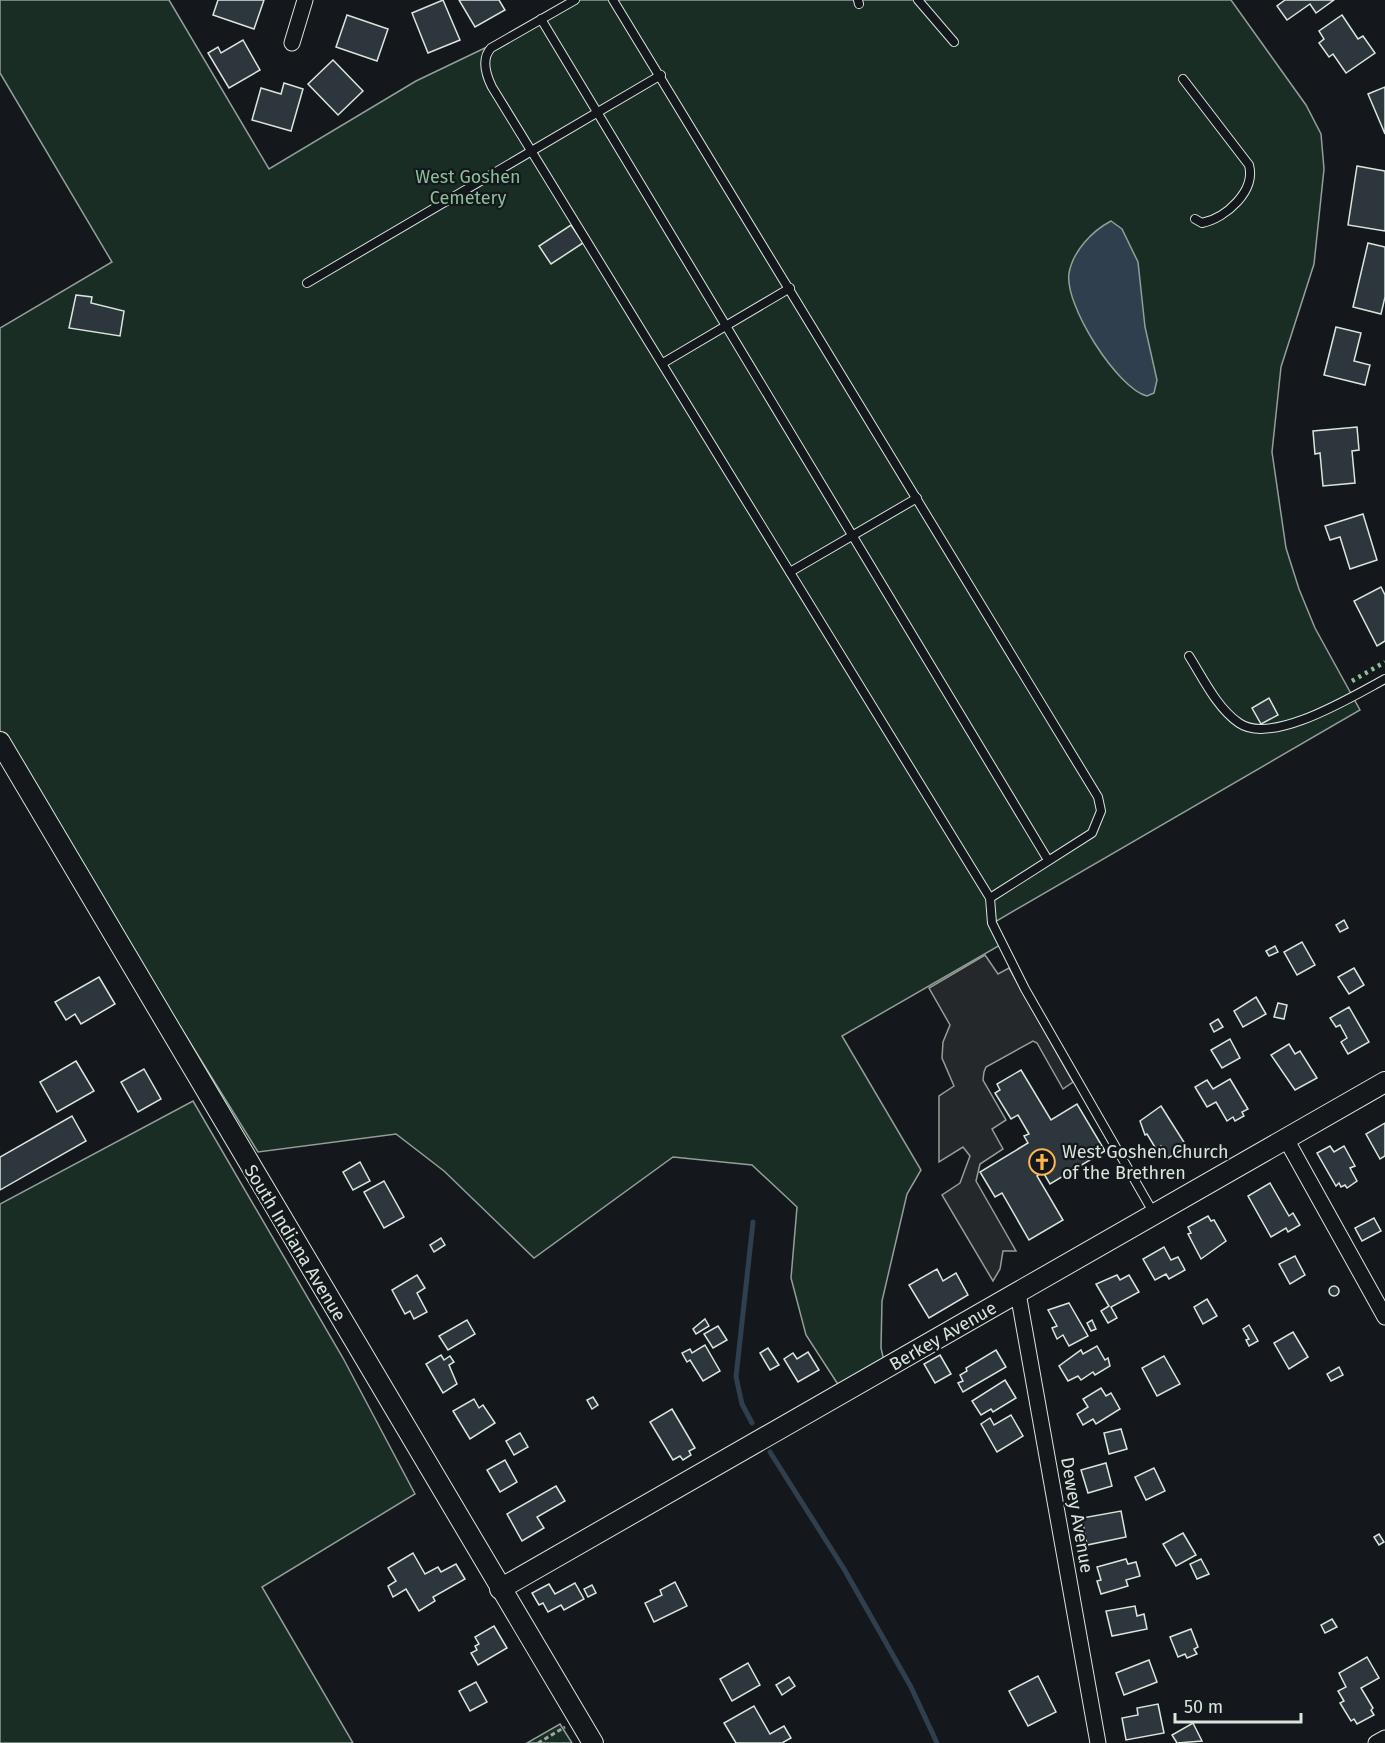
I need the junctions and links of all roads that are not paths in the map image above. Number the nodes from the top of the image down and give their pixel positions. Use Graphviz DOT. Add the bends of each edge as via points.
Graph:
graph roads {
  1 [pos="305,0"];
  2 [pos="575,0"];
  3 [pos="613,0"];
  4 [pos="918,0"];
  5 [pos="541,19"];
  6 [pos="292,42"];
  7 [pos="954,42"];
  8 [pos="661,75"];
  9 [pos="1183,79"];
  10 [pos="596,112"];
  11 [pos="531,150"];
  12 [pos="1195,219"];
  13 [pos="307,283"];
  14 [pos="790,288"];
  15 [pos="725,326"];
  16 [pos="663,363"];
  17 [pos="917,498"];
  18 [pos="852,535"];
  19 [pos="790,572"];
  20 [pos="1189,656"];
  21 [pos="1385,679"];
  22 [pos="0,742"];
  23 [pos="1048,860"];
  24 [pos="990,898"];
  25 [pos="1385,1082"];
  26 [pos="1286,1139"];
  27 [pos="1154,1214"];
  28 [pos="1018,1293"];
  29 [pos="1385,1317"];
  30 [pos="500,1589"];
  31 [pos="1385,1738"];
  32 [pos="592,1743"];
  33 [pos="1098,1743"];
  34 [pos="1376,1743"];
  1 -- 6 [label="street"];
  2 -- 5 [label="lane"];
  3 -- 8 [label="lane"];
  4 -- 7 [label="lane"];
  5 -- 10 [label="lane"];
  5 -- 11 [label="lane" via="491,48 485,58 492,87"];
  8 -- 10 [label="lane"];
  8 -- 14 [label="lane"];
  9 -- 12 [label="lane" via="1249,165 1252,176 1248,188 1230,209 1212,221 1202,223"];
  10 -- 11 [label="lane"];
  10 -- 15 [label="lane"];
  11 -- 13 [label="lane"];
  11 -- 16 [label="lane"];
  14 -- 15 [label="lane"];
  14 -- 17 [label="lane"];
  15 -- 16 [label="lane"];
  15 -- 18 [label="lane"];
  16 -- 19 [label="lane"];
  17 -- 18 [label="lane"];
  17 -- 23 [label="lane" via="1098,797 1101,811 1092,833"];
  18 -- 19 [label="lane"];
  18 -- 23 [label="lane"];
  19 -- 24 [label="lane"];
  20 -- 21 [label="lane" via="1224,708 1239,723 1254,730 1288,724"];
  22 -- 30 [label="street, South Indiana Avenue"];
  23 -- 24 [label="lane"];
  24 -- 27 [label="lane" via="992,923 1025,989"];
  25 -- 26 [label="street, Berkey Avenue"];
  26 -- 27 [label="street, Berkey Avenue"];
  26 -- 29 [label="street"];
  27 -- 28 [label="street, Berkey Avenue"];
  28 -- 30 [label="street, Berkey Avenue"];
  28 -- 33 [label="street, Dewey Avenue"];
  30 -- 32 [label="street, South Indiana Avenue"];
  31 -- 34 [label="street"];
}
